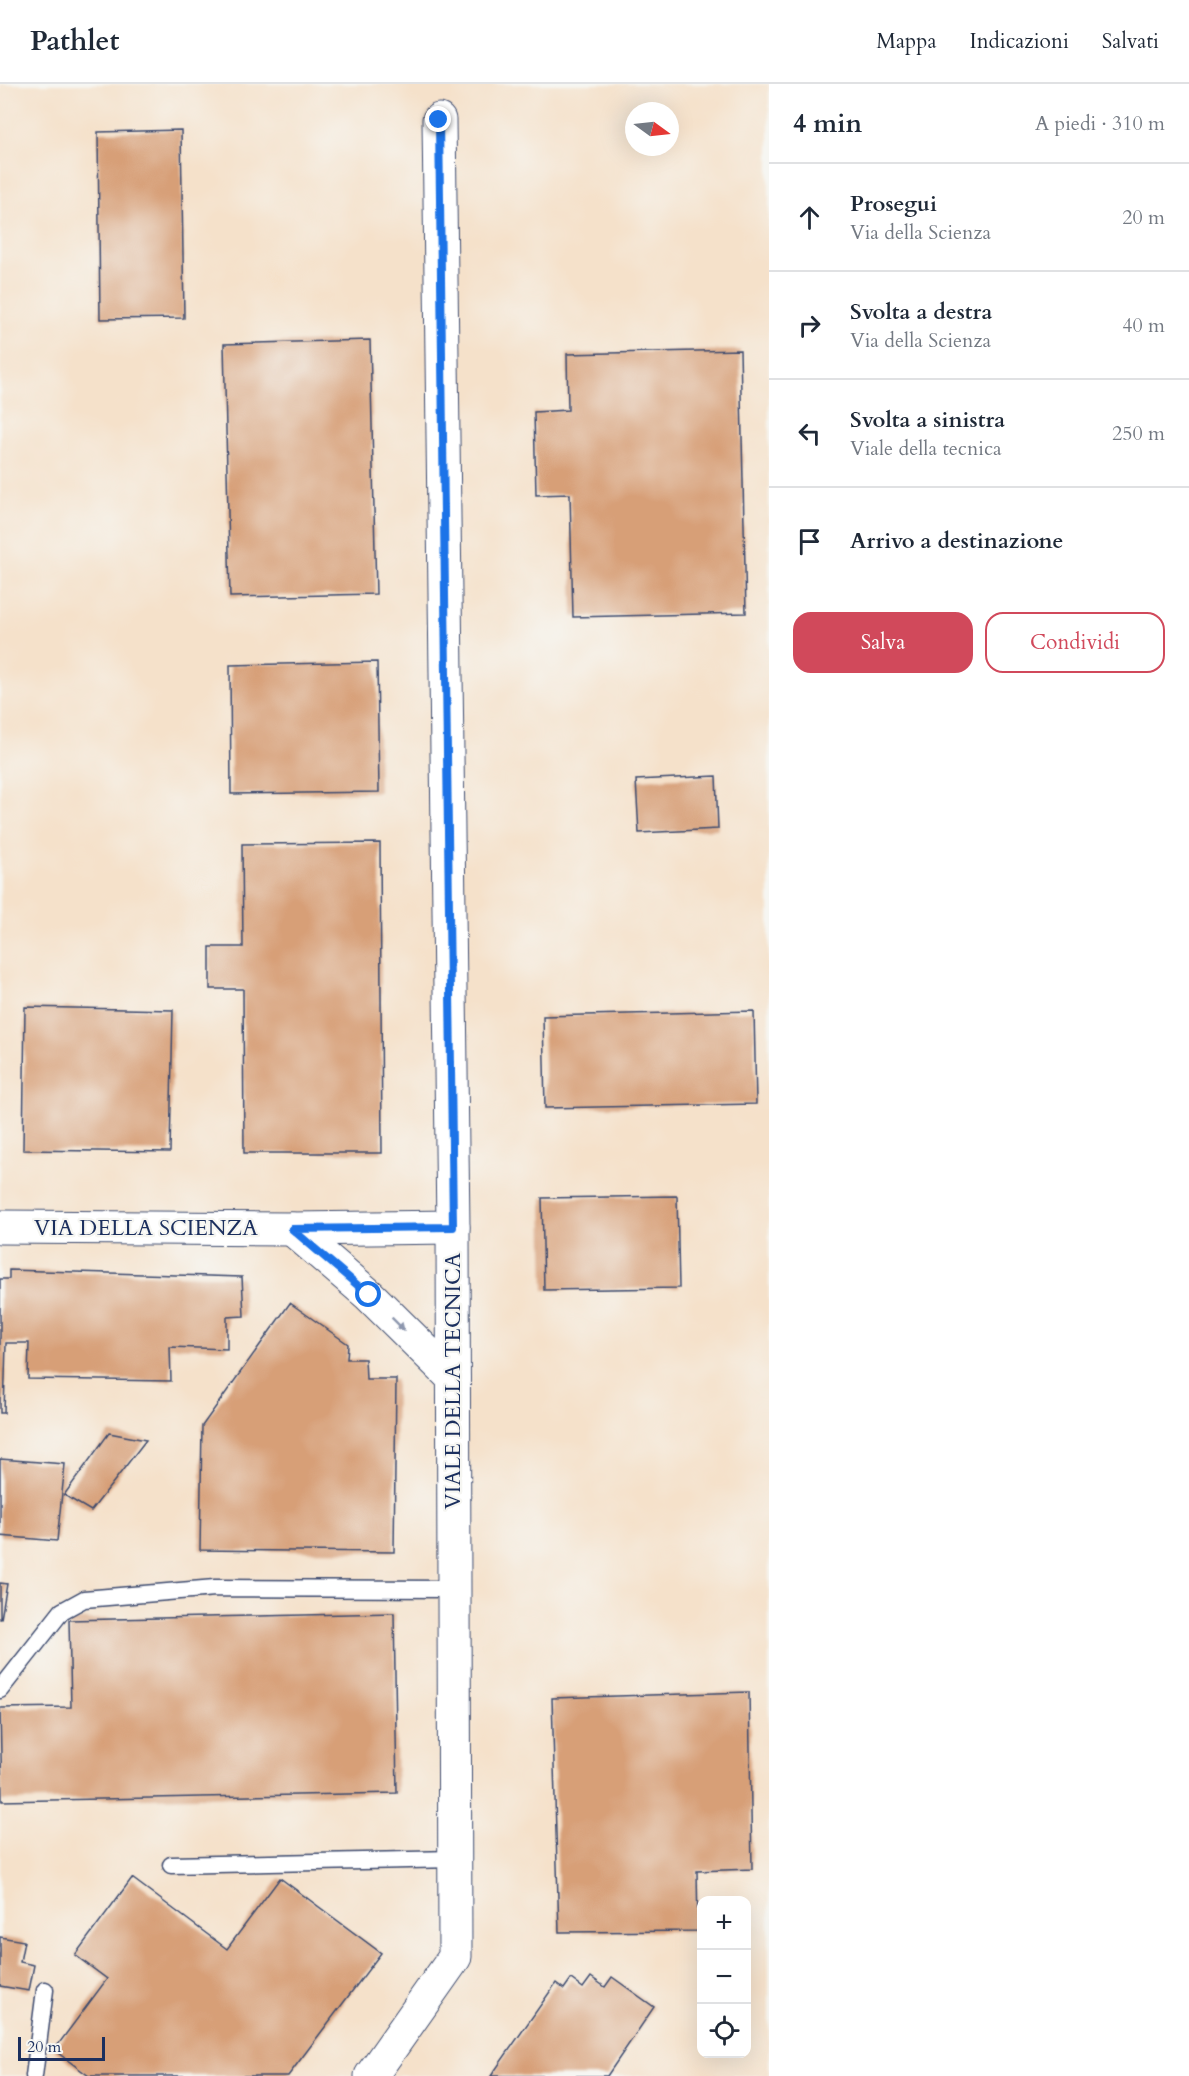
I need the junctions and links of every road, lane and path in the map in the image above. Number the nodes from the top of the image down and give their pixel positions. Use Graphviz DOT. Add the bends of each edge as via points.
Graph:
graph roads {
  1 [pos="439,120"];
  2 [pos="0,1227"];
  3 [pos="453,1227"];
  4 [pos="292,1229"];
  5 [pos="453,1378"];
  6 [pos="454,1589"];
  7 [pos="0,1690"];
  8 [pos="455,1859"];
  9 [pos="171,1865"];
  10 [pos="45,1990"];
  11 [pos="34,2076"];
  12 [pos="371,2076"];
  1 -- 3 [label="street, VIALE DELLA TECNICA"];
  2 -- 4 [label="street, VIA DELLA SCIENZA"];
  3 -- 4 [label="street, VIA DELLA SCIENZA"];
  3 -- 5 [label="street, VIALE DELLA TECNICA"];
  4 -- 5 [label="street, one-way" via="369,1295"];
  5 -- 6 [label="street, VIALE DELLA TECNICA"];
  6 -- 7 [label="lane" via="215,1588 84,1599 62,1611"];
  6 -- 8 [label="street, VIALE DELLA TECNICA"];
  8 -- 9 [label="lane"];
  8 -- 12 [label="street, VIALE DELLA TECNICA" via="455,1957"];
  10 -- 11 [label="lane"];
}
